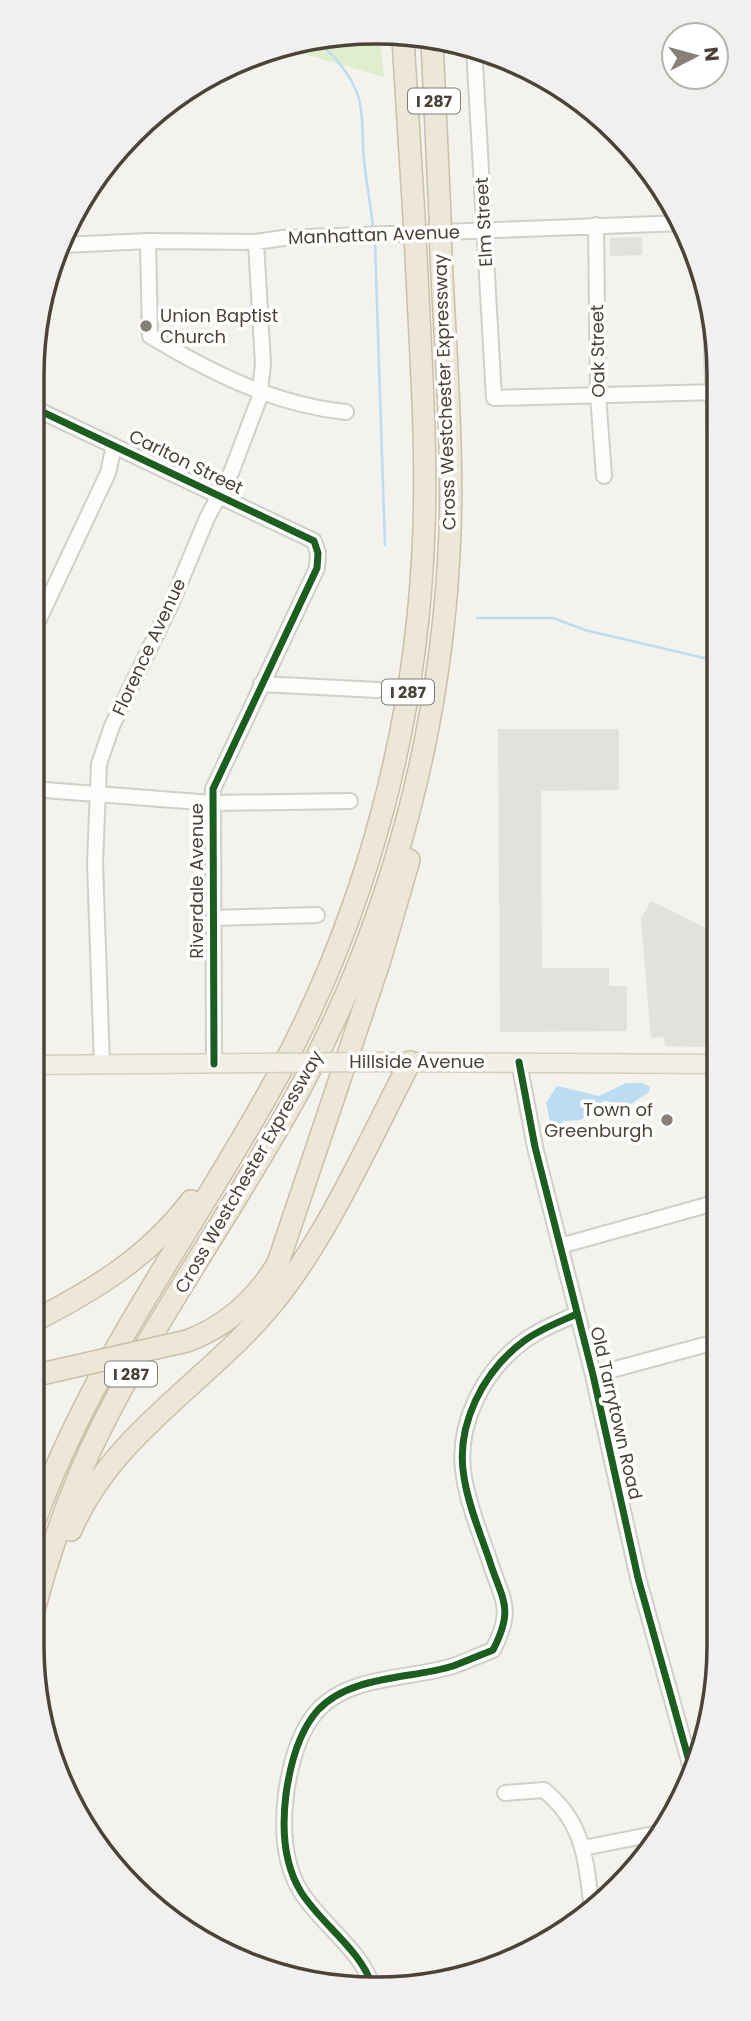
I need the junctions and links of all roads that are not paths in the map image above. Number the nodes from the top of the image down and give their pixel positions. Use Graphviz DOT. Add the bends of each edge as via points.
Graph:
graph roads {
  1 [pos="403,45"];
  2 [pos="432,49"];
  3 [pos="475,59"];
  4 [pos="670,223"];
  5 [pos="596,225"];
  6 [pos="483,231"];
  7 [pos="148,241"];
  8 [pos="256,242"];
  9 [pos="71,245"];
  10 [pos="259,390"];
  11 [pos="707,392"];
  12 [pos="598,395"];
  13 [pos="346,412"];
  14 [pos="44,413"];
  15 [pos="114,446"];
  16 [pos="604,476"];
  17 [pos="219,496"];
  18 [pos="318,553"];
  19 [pos="448,568"];
  20 [pos="44,609"];
  21 [pos="261,684"];
  22 [pos="378,690"];
  23 [pos="44,790"];
  24 [pos="96,792"];
  25 [pos="349,801"];
  26 [pos="212,803"];
  27 [pos="317,915"];
  28 [pos="213,918"];
  29 [pos="410,1062"];
  30 [pos="519,1062"];
  31 [pos="214,1064"];
  32 [pos="707,1064"];
  33 [pos="44,1065"];
  34 [pos="102,1065"];
  35 [pos="263,1103"];
  36 [pos="707,1205"];
  37 [pos="560,1246"];
  38 [pos="577,1314"];
  39 [pos="44,1316"];
  40 [pos="707,1344"];
  41 [pos="44,1373"];
  42 [pos="593,1375"];
  43 [pos="44,1497"];
  44 [pos="44,1578"];
  45 [pos="44,1601"];
  46 [pos="688,1757"];
  47 [pos="505,1793"];
  48 [pos="647,1835"];
  49 [pos="583,1848"];
  50 [pos="590,1898"];
  51 [pos="367,1977"];
  1 -- 35 [label="highway, Cross Westchester Expressway / I 287, bridge" via="425,508 420,602 406,705 383,810 351,911 312,1008"];
  2 -- 19 [label="highway, Cross Westchester Expressway / I 287, bridge" via="450,460"];
  3 -- 6 [label="street, Elm Street"];
  4 -- 5 [label="street, Manhattan Avenue"];
  5 -- 6 [label="street, Manhattan Avenue"];
  5 -- 12 [label="street, Oak Street"];
  6 -- 8 [label="street, Manhattan Avenue"];
  6 -- 12 [label="street, Elm Street" via="494,397"];
  7 -- 8 [label="street, Manhattan Avenue"];
  7 -- 9 [label="street, Manhattan Avenue"];
  7 -- 10 [label="street" via="149,336 198,365"];
  8 -- 10 [label="street, Florence Avenue" via="263,364"];
  10 -- 13 [label="street" via="286,402"];
  10 -- 17 [label="street, Florence Avenue" via="248,435"];
  11 -- 12 [label="street"];
  12 -- 16 [label="street, Oak Street"];
  14 -- 15 [label="street, Carlton Street"];
  15 -- 17 [label="street, Carlton Street"];
  15 -- 20 [label="street" via="108,473"];
  17 -- 18 [label="street, Carlton Street" via="314,541"];
  17 -- 24 [label="street, Florence Avenue" via="112,726 99,764"];
  18 -- 21 [label="street, Riverdale Avenue" via="317,568"];
  19 -- 41 [label="highway, bridge" via="442,711 420,820 380,960 274,1269 251,1301 226,1322 187,1341"];
  19 -- 44 [label="highway, Cross Westchester Expressway / I 287" via="424,746 398,851 363,953 296,1095 103,1424 61,1522"];
  21 -- 22 [label="street"];
  21 -- 26 [label="street, Riverdale Avenue" via="218,774"];
  23 -- 24 [label="street"];
  24 -- 26 [label="street"];
  24 -- 34 [label="street, Florence Avenue"];
  25 -- 26 [label="street"];
  26 -- 28 [label="street, Riverdale Avenue"];
  27 -- 28 [label="street"];
  28 -- 31 [label="street, Riverdale Avenue"];
  29 -- 30 [label="main road, Hillside Avenue"];
  29 -- 31 [label="main road, Hillside Avenue, bridge"];
  29 -- 45 [label="highway" via="319,1233 283,1290 243,1336 135,1437 91,1492"];
  30 -- 32 [label="main road, Hillside Avenue"];
  30 -- 37 [label="street, Old Tarrytown Road"];
  31 -- 34 [label="main road, Hillside Avenue"];
  33 -- 34 [label="main road, Hillside Avenue"];
  35 -- 39 [label="highway" via="154,1245 106,1283"];
  35 -- 43 [label="highway, Cross Westchester Expressway / I 287" via="86,1402"];
  36 -- 37 [label="street"];
  37 -- 38 [label="street, Old Tarrytown Road"];
  38 -- 42 [label="street, Old Tarrytown Road"];
  38 -- 51 [label="street" via="523,1341 491,1375 471,1410 462,1447 464,1478 504,1597 506,1626 493,1650 453,1666 348,1690 318,1709 299,1741 286,1791 286,1853 300,1891"];
  40 -- 42 [label="street"];
  42 -- 46 [label="street, Old Tarrytown Road" via="638,1578"];
  47 -- 49 [label="street" via="544,1790 564,1807"];
  48 -- 49 [label="street"];
  49 -- 50 [label="street"];
}
